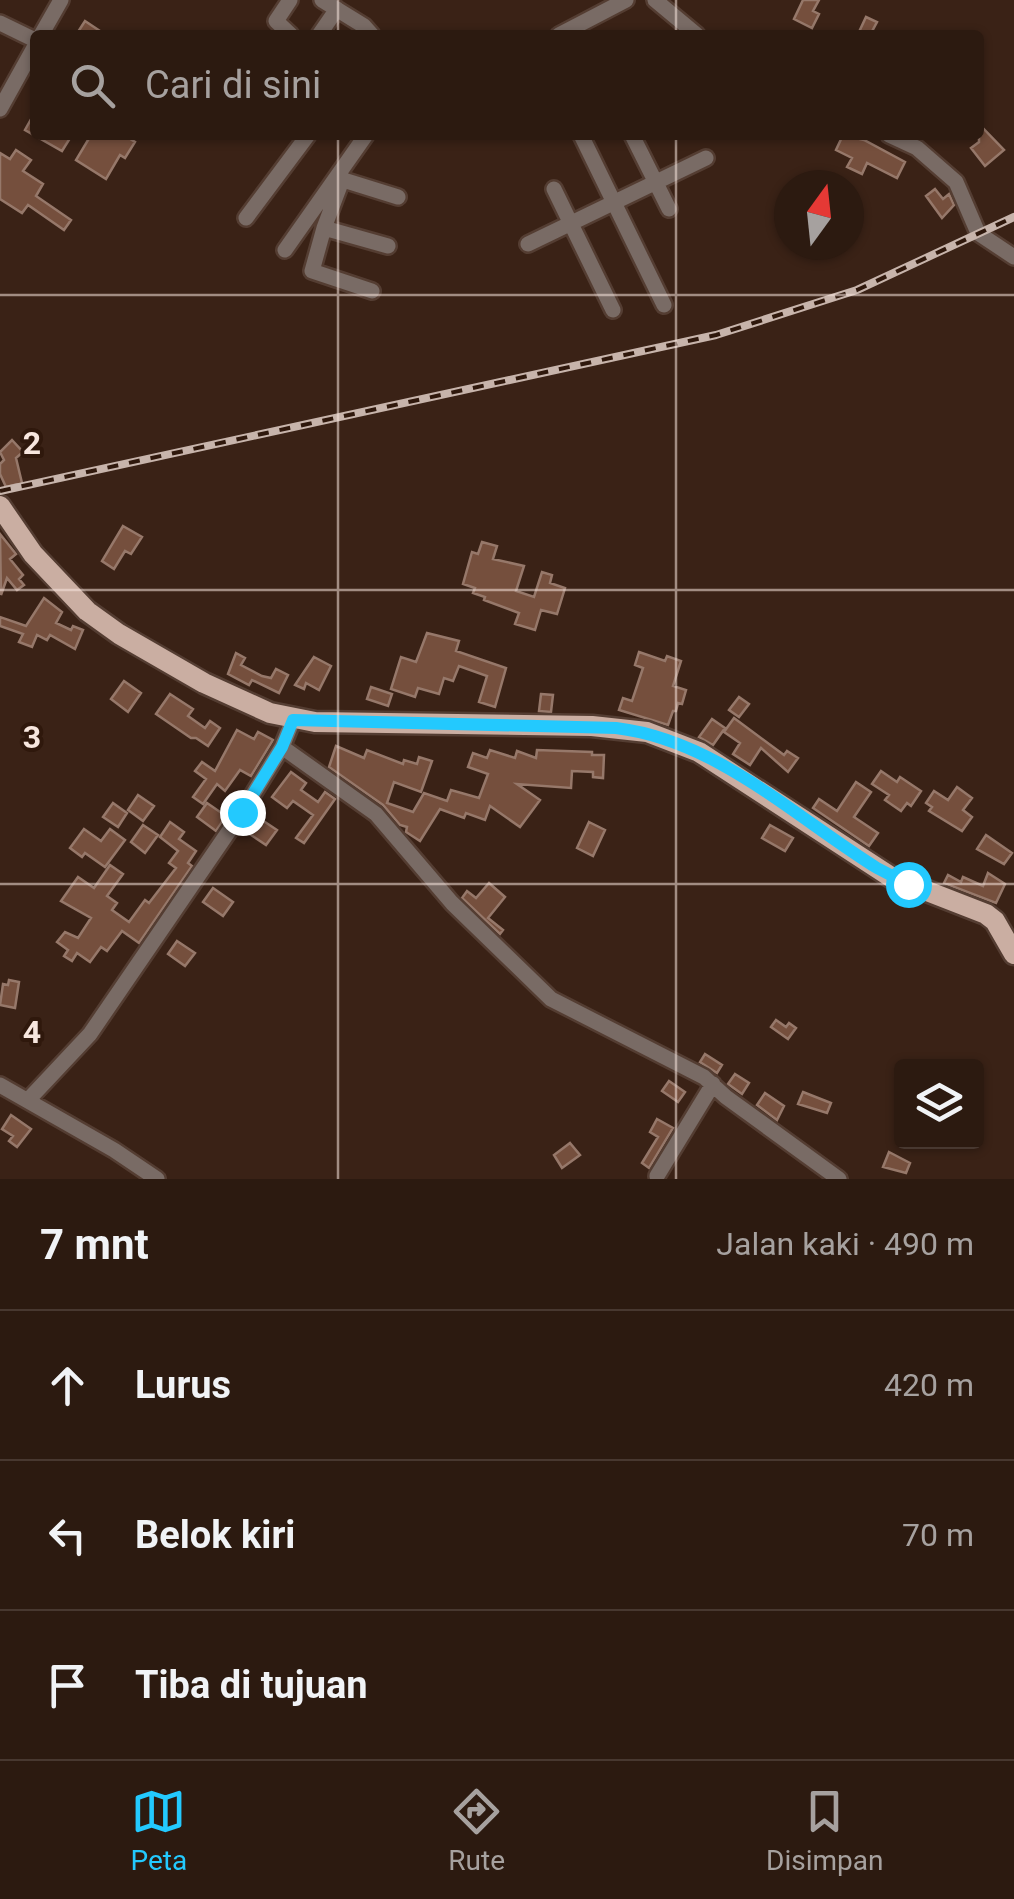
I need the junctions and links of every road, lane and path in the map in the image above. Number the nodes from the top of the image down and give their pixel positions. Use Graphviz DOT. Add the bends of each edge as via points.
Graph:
graph roads {
  1 [pos="61,0"];
  2 [pos="290,0"];
  3 [pos="322,0"];
  4 [pos="626,0"];
  5 [pos="656,0"];
  6 [pos="337,9"];
  7 [pos="0,24"];
  8 [pos="45,30"];
  9 [pos="285,30"];
  10 [pos="322,30"];
  11 [pos="368,30"];
  12 [pos="582,30"];
  13 [pos="692,30"];
  14 [pos="30,40"];
  15 [pos="30,52"];
  16 [pos="0,109"];
  17 [pos="304,140"];
  18 [pos="363,140"];
  19 [pos="583,140"];
  20 [pos="634,140"];
  21 [pos="900,140"];
  22 [pos="706,158"];
  23 [pos="340,178"];
  24 [pos="655,183"];
  25 [pos="554,189"];
  26 [pos="398,198"];
  27 [pos="614,203"];
  28 [pos="668,209"];
  29 [pos="246,218"];
  30 [pos="570,224"];
  31 [pos="324,228"];
  32 [pos="528,244"];
  33 [pos="388,246"];
  34 [pos="285,250"];
  35 [pos="1014,257"];
  36 [pos="372,291"];
  37 [pos="664,304"];
  38 [pos="614,310"];
  39 [pos="0,506"];
  40 [pos="293,720"];
  41 [pos="282,747"];
  42 [pos="1014,954"];
  43 [pos="713,1084"];
  44 [pos="0,1085"];
  45 [pos="29,1099"];
  46 [pos="657,1176"];
  47 [pos="158,1179"];
  48 [pos="839,1179"];
  1 -- 8 [label="street"];
  2 -- 9 [label="street" via="276,22"];
  3 -- 6 [label="street"];
  4 -- 12 [label="street"];
  5 -- 13 [label="street"];
  6 -- 10 [label="street"];
  6 -- 11 [label="street"];
  7 -- 14 [label="street"];
  15 -- 16 [label="street"];
  17 -- 29 [label="street"];
  18 -- 23 [label="street"];
  19 -- 27 [label="street"];
  20 -- 24 [label="street"];
  21 -- 35 [label="street" via="956,182 978,234"];
  22 -- 24 [label="street"];
  23 -- 26 [label="street"];
  23 -- 31 [label="street"];
  23 -- 34 [label="street"];
  24 -- 27 [label="street"];
  24 -- 28 [label="street"];
  25 -- 30 [label="street"];
  27 -- 30 [label="street"];
  27 -- 37 [label="street"];
  30 -- 32 [label="street"];
  30 -- 38 [label="street"];
  31 -- 33 [label="street"];
  31 -- 36 [label="street" via="312,270"];
  39 -- 40 [label="main road" via="33,554 87,611 204,683"];
  40 -- 41 [label="street"];
  40 -- 42 [label="main road" via="647,732 699,752 891,876 986,914"];
  41 -- 43 [label="street" via="376,814 452,903 551,999"];
  41 -- 45 [label="street" via="90,1034"];
  43 -- 46 [label="street"];
  43 -- 48 [label="street"];
  44 -- 45 [label="street"];
  45 -- 47 [label="street"];
}
